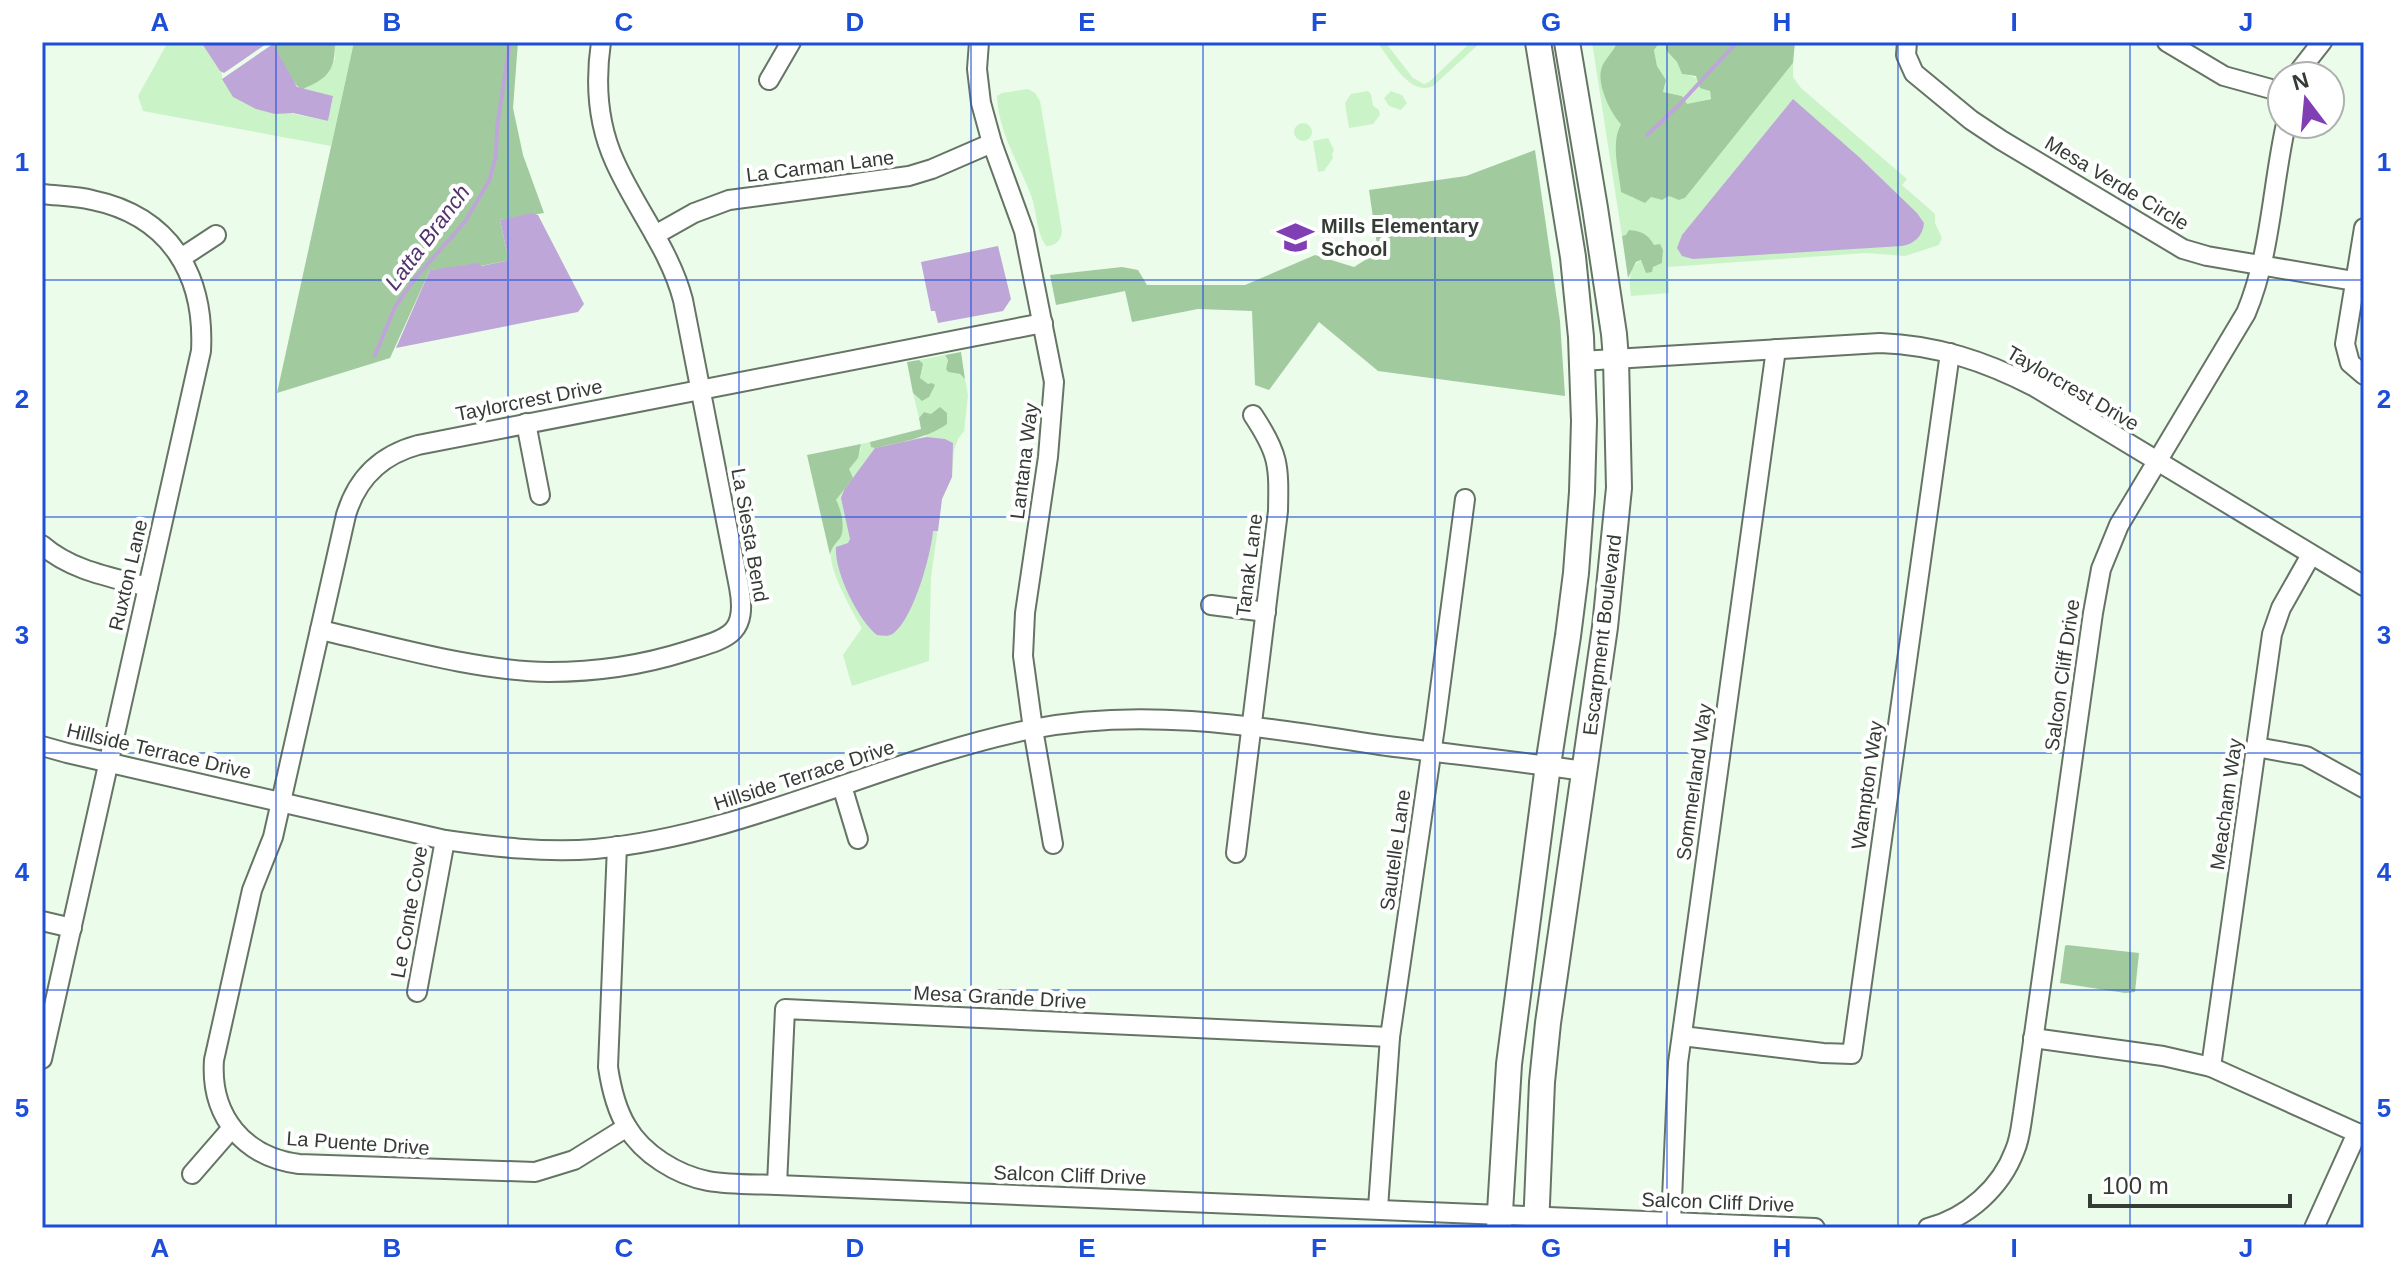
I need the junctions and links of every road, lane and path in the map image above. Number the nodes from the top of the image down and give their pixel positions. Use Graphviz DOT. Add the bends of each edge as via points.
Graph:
graph roads {
  1 [pos="601,42"];
  2 [pos="791,42"];
  3 [pos="979,42"];
  4 [pos="1538,42"];
  5 [pos="1567,42"];
  6 [pos="1907,42"];
  7 [pos="2167,42"];
  8 [pos="2322,42"];
  9 [pos="2196,49"];
  10 [pos="2309,60"];
  11 [pos="769,80"];
  12 [pos="2266,88"];
  13 [pos="2283,140"];
  14 [pos="992,143"];
  15 [pos="42,194"];
  16 [pos="2364,228"];
  17 [pos="216,235"];
  18 [pos="655,235"];
  19 [pos="181,258"];
  20 [pos="2261,266"];
  21 [pos="2354,281"];
  22 [pos="1043,323"];
  23 [pos="1776,349"];
  24 [pos="1950,353"];
  25 [pos="1616,359"];
  26 [pos="1581,361"];
  27 [pos="2364,375"];
  28 [pos="700,389"];
  29 [pos="1253,415"];
  30 [pos="526,423"];
  31 [pos="2156,462"];
  32 [pos="540,495"];
  33 [pos="1465,499"];
  34 [pos="42,545"];
  35 [pos="2311,555"];
  36 [pos="2364,586"];
  37 [pos="148,587"];
  38 [pos="1211,605"];
  39 [pos="1266,612"];
  40 [pos="320,630"];
  41 [pos="1251,726"];
  42 [pos="1033,729"];
  43 [pos="42,746"];
  44 [pos="2256,747"];
  45 [pos="1432,751"];
  46 [pos="109,763"];
  47 [pos="1548,765"];
  48 [pos="1584,771"];
  49 [pos="842,786"];
  50 [pos="2364,788"];
  51 [pos="281,803"];
  52 [pos="858,839"];
  53 [pos="445,840"];
  54 [pos="1053,844"];
  55 [pos="617,846"];
  56 [pos="1236,853"];
  57 [pos="42,921"];
  58 [pos="72,928"];
  59 [pos="417,992"];
  60 [pos="1682,1036"];
  61 [pos="1390,1037"];
  62 [pos="2033,1038"];
  63 [pos="42,1059"];
  64 [pos="2211,1067"];
  65 [pos="627,1127"];
  66 [pos="232,1128"];
  67 [pos="2360,1135"];
  68 [pos="192,1174"];
  69 [pos="777,1185"];
  70 [pos="1378,1208"];
  71 [pos="1499,1221"];
  72 [pos="1536,1222"];
  73 [pos="1671,1222"];
  74 [pos="1815,1228"];
  75 [pos="1928,1228"];
  76 [pos="2314,1228"];
  1 -- 18 [label="street, La Siesta Bend" via="598,79 604,131"];
  2 -- 11 [label="street"];
  3 -- 14 [label="street, Lantana Way" via="978,85"];
  4 -- 26 [label="main road, Escarpment Boulevard" via="1573,257"];
  5 -- 25 [label="main road, Escarpment Boulevard"];
  6 -- 20 [label="street, Mesa Verde Circle" via="1914,73 2001,140 2183,249"];
  7 -- 9 [label="street"];
  8 -- 10 [label="street"];
  9 -- 12 [label="street" via="2224,76"];
  13 -- 20 [label="street, Salcon Cliff Drive"];
  14 -- 18 [label="street, La Carman Lane" via="909,176 729,200"];
  14 -- 22 [label="street, Lantana Way" via="1024,231"];
  15 -- 19 [label="street, Ruxton Lane" via="89,199 128,212 152,227"];
  16 -- 21 [label="street"];
  17 -- 19 [label="street"];
  18 -- 28 [label="street, La Siesta Bend" via="679,287"];
  19 -- 37 [label="street, Ruxton Lane" via="200,311 201,351"];
  20 -- 21 [label="street, Mesa Verde Circle"];
  20 -- 31 [label="street, Salcon Cliff Drive" via="2246,313"];
  21 -- 27 [label="street" via="2345,344 2350,363"];
  22 -- 28 [label="street, Taylorcrest Drive"];
  22 -- 42 [label="street, Lantana Way" via="1054,397 1023,634"];
  23 -- 24 [label="street, Taylorcrest Drive" via="1880,343"];
  23 -- 25 [label="street, Taylorcrest Drive"];
  23 -- 60 [label="street, Sommerland Way"];
  24 -- 31 [label="street, Taylorcrest Drive" via="2005,371"];
  24 -- 60 [label="street, Wampton Way" via="1852,1054"];
  25 -- 26 [label="street, Taylorcrest Drive"];
  25 -- 48 [label="main road, Escarpment Boulevard" via="1618,501 1613,570"];
  26 -- 47 [label="main road, Escarpment Boulevard" via="1583,464 1576,573"];
  28 -- 30 [label="street, Taylorcrest Drive"];
  28 -- 40 [label="street, La Siesta Bend" via="741,598 741,621 731,635 647,662 548,672 478,664"];
  29 -- 39 [label="street, Tanak Lane" via="1274,451 1278,478"];
  30 -- 32 [label="street"];
  30 -- 40 [label="street, Taylorcrest Drive" via="408,447 370,470 349,504"];
  31 -- 35 [label="street, Taylorcrest Drive"];
  31 -- 62 [label="street, Salcon Cliff Drive" via="2119,525 2099,579"];
  33 -- 45 [label="street, Sautelle Lane"];
  34 -- 37 [label="street" via="76,567"];
  35 -- 36 [label="street, Taylorcrest Drive"];
  35 -- 44 [label="street, Meacham Way" via="2272,634"];
  37 -- 46 [label="street, Ruxton Lane"];
  38 -- 39 [label="street"];
  39 -- 41 [label="street, Tanak Lane"];
  40 -- 51 [label="street, Taylorcrest Drive"];
  41 -- 42 [label="street, Hillside Terrace Drive" via="1162,720"];
  41 -- 45 [label="street, Hillside Terrace Drive"];
  41 -- 56 [label="street, Tanak Lane"];
  42 -- 49 [label="street, Hillside Terrace Drive"];
  42 -- 54 [label="street, Lantana Way"];
  43 -- 46 [label="street, Hillside Terrace Drive"];
  44 -- 50 [label="street" via="2306,756"];
  44 -- 64 [label="street, Meacham Way"];
  45 -- 47 [label="street, Hillside Terrace Drive"];
  45 -- 61 [label="street, Sautelle Lane"];
  46 -- 51 [label="street, Hillside Terrace Drive"];
  46 -- 58 [label="street, Ruxton Lane"];
  47 -- 48 [label="street, Hillside Terrace Drive"];
  47 -- 71 [label="main road, Escarpment Boulevard" via="1509,1064"];
  48 -- 72 [label="main road, Escarpment Boulevard" via="1548,1023"];
  49 -- 52 [label="street"];
  49 -- 55 [label="street, Hillside Terrace Drive" via="727,824"];
  51 -- 53 [label="street, Hillside Terrace Drive"];
  51 -- 66 [label="street, La Puente Drive" via="252,890 214,1060 216,1096"];
  53 -- 55 [label="street, Hillside Terrace Drive" via="568,850"];
  53 -- 59 [label="street, Le Conte Cove"];
  55 -- 65 [label="street, Salcon Cliff Drive" via="608,1067"];
  57 -- 58 [label="street"];
  58 -- 63 [label="street, Ruxton Lane"];
  60 -- 73 [label="street, Sommerland Way"];
  61 -- 69 [label="street, Mesa Grande Drive" via="785,1009"];
  61 -- 70 [label="street, Sautelle Lane"];
  62 -- 64 [label="street"];
  62 -- 75 [label="street, Salcon Cliff Drive" via="2019,1136 2009,1163 1974,1206"];
  64 -- 67 [label="street"];
  65 -- 66 [label="street, La Puente Drive" via="574,1160 525,1173 288,1163 258,1152"];
  65 -- 69 [label="street, Salcon Cliff Drive" via="651,1153 683,1173 706,1181"];
  66 -- 68 [label="street"];
  67 -- 76 [label="street"];
  69 -- 70 [label="street, Salcon Cliff Drive"];
  70 -- 71 [label="street, Salcon Cliff Drive"];
  71 -- 72 [label="street, Salcon Cliff Drive"];
  72 -- 73 [label="street, Salcon Cliff Drive"];
  73 -- 74 [label="street, Salcon Cliff Drive"];
}
